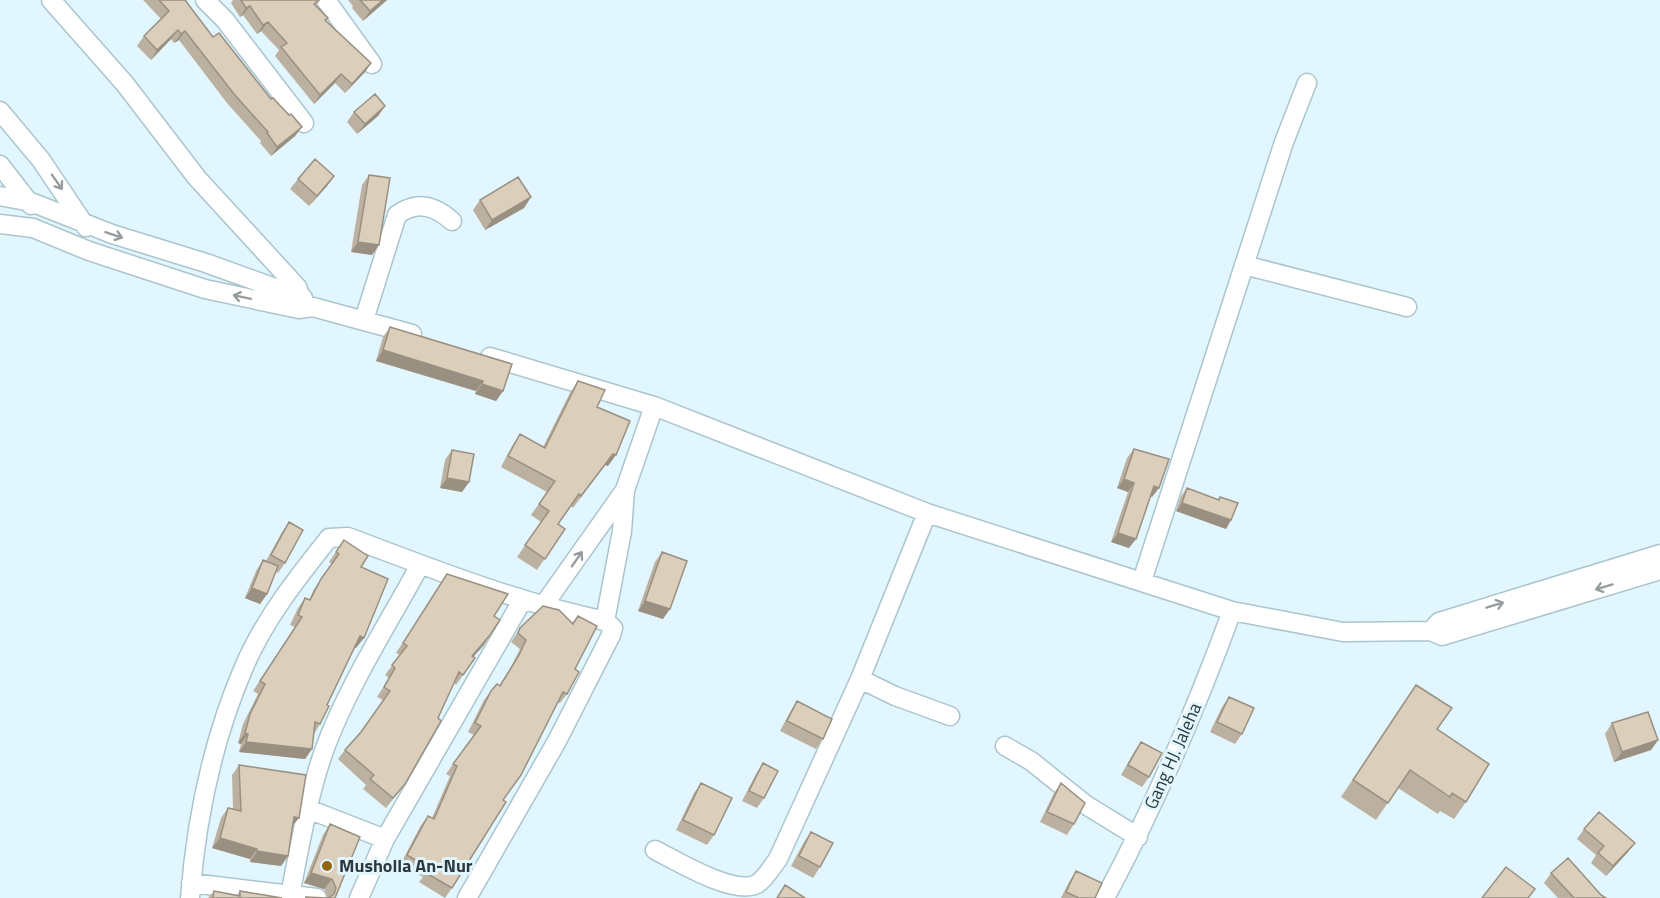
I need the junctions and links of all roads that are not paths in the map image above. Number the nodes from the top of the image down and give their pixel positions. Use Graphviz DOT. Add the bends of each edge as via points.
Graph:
graph roads {
  1 [pos="51,0"];
  2 [pos="205,0"];
  3 [pos="326,0"];
  4 [pos="372,64"];
  5 [pos="1307,83"];
  6 [pos="0,111"];
  7 [pos="304,123"];
  8 [pos="0,165"];
  9 [pos="0,196"];
  10 [pos="31,202"];
  11 [pos="452,221"];
  12 [pos="0,224"];
  13 [pos="85,224"];
  14 [pos="33,228"];
  15 [pos="88,251"];
  16 [pos="1244,265"];
  17 [pos="304,304"];
  18 [pos="1407,307"];
  19 [pos="364,320"];
  20 [pos="433,341"];
  21 [pos="468,351"];
  22 [pos="654,406"];
  23 [pos="625,490"];
  24 [pos="927,513"];
  25 [pos="1660,554"];
  26 [pos="420,565"];
  27 [pos="1660,570"];
  28 [pos="1142,581"];
  29 [pos="522,601"];
  30 [pos="543,606"];
  31 [pos="1232,611"];
  32 [pos="605,621"];
  33 [pos="1431,631"];
  34 [pos="860,679"];
  35 [pos="950,716"];
  36 [pos="1005,746"];
  37 [pos="308,809"];
  38 [pos="1138,837"];
  39 [pos="386,839"];
  40 [pos="656,850"];
  41 [pos="190,891"];
  42 [pos="290,895"];
  43 [pos="317,898"];
  44 [pos="359,898"];
  45 [pos="467,898"];
  46 [pos="1105,898"];
  1 -- 17 [label="street" via="125,84 197,178 297,287"];
  2 -- 7 [label="street" via="225,20"];
  3 -- 4 [label="street"];
  5 -- 16 [label="street"];
  6 -- 13 [label="street, one-way" via="41,160"];
  8 -- 10 [label="street"];
  9 -- 10 [label="street"];
  10 -- 13 [label="street"];
  10 -- 14 [label="street"];
  11 -- 19 [label="street" via="434,207 426,206 406,208 397,215"];
  12 -- 14 [label="street"];
  13 -- 15 [label="street"];
  13 -- 17 [label="street, one-way"];
  14 -- 15 [label="street"];
  17 -- 15 [label="street, one-way" via="205,289"];
  16 -- 18 [label="street"];
  16 -- 28 [label="street"];
  17 -- 19 [label="street"];
  19 -- 20 [label="street"];
  21 -- 22 [label="street"];
  22 -- 23 [label="street"];
  22 -- 24 [label="street"];
  30 -- 23 [label="street, one-way"];
  23 -- 32 [label="street" via="622,531"];
  24 -- 28 [label="street"];
  24 -- 34 [label="street"];
  33 -- 25 [label="street, one-way" via="1439,622"];
  26 -- 29 [label="street"];
  26 -- 37 [label="street" via="342,710 326,746"];
  26 -- 41 [label="street" via="338,536 329,538 296,580 244,665 231,700 204,796"];
  27 -- 33 [label="street, one-way" via="1442,636"];
  28 -- 31 [label="street"];
  29 -- 30 [label="street"];
  29 -- 39 [label="street"];
  30 -- 32 [label="street"];
  31 -- 33 [label="street" via="1343,632"];
  31 -- 38 [label="street, Gang HJ. Jaleha" via="1203,689"];
  32 -- 45 [label="street" via="613,628 611,635 557,741"];
  34 -- 35 [label="street"];
  34 -- 40 [label="street" via="778,859 757,884 733,885"];
  36 -- 38 [label="street"];
  37 -- 39 [label="street"];
  37 -- 42 [label="street"];
  38 -- 46 [label="street, Gang HJ. Jaleha"];
  39 -- 44 [label="street"];
  41 -- 42 [label="street"];
  42 -- 43 [label="street"];
}
